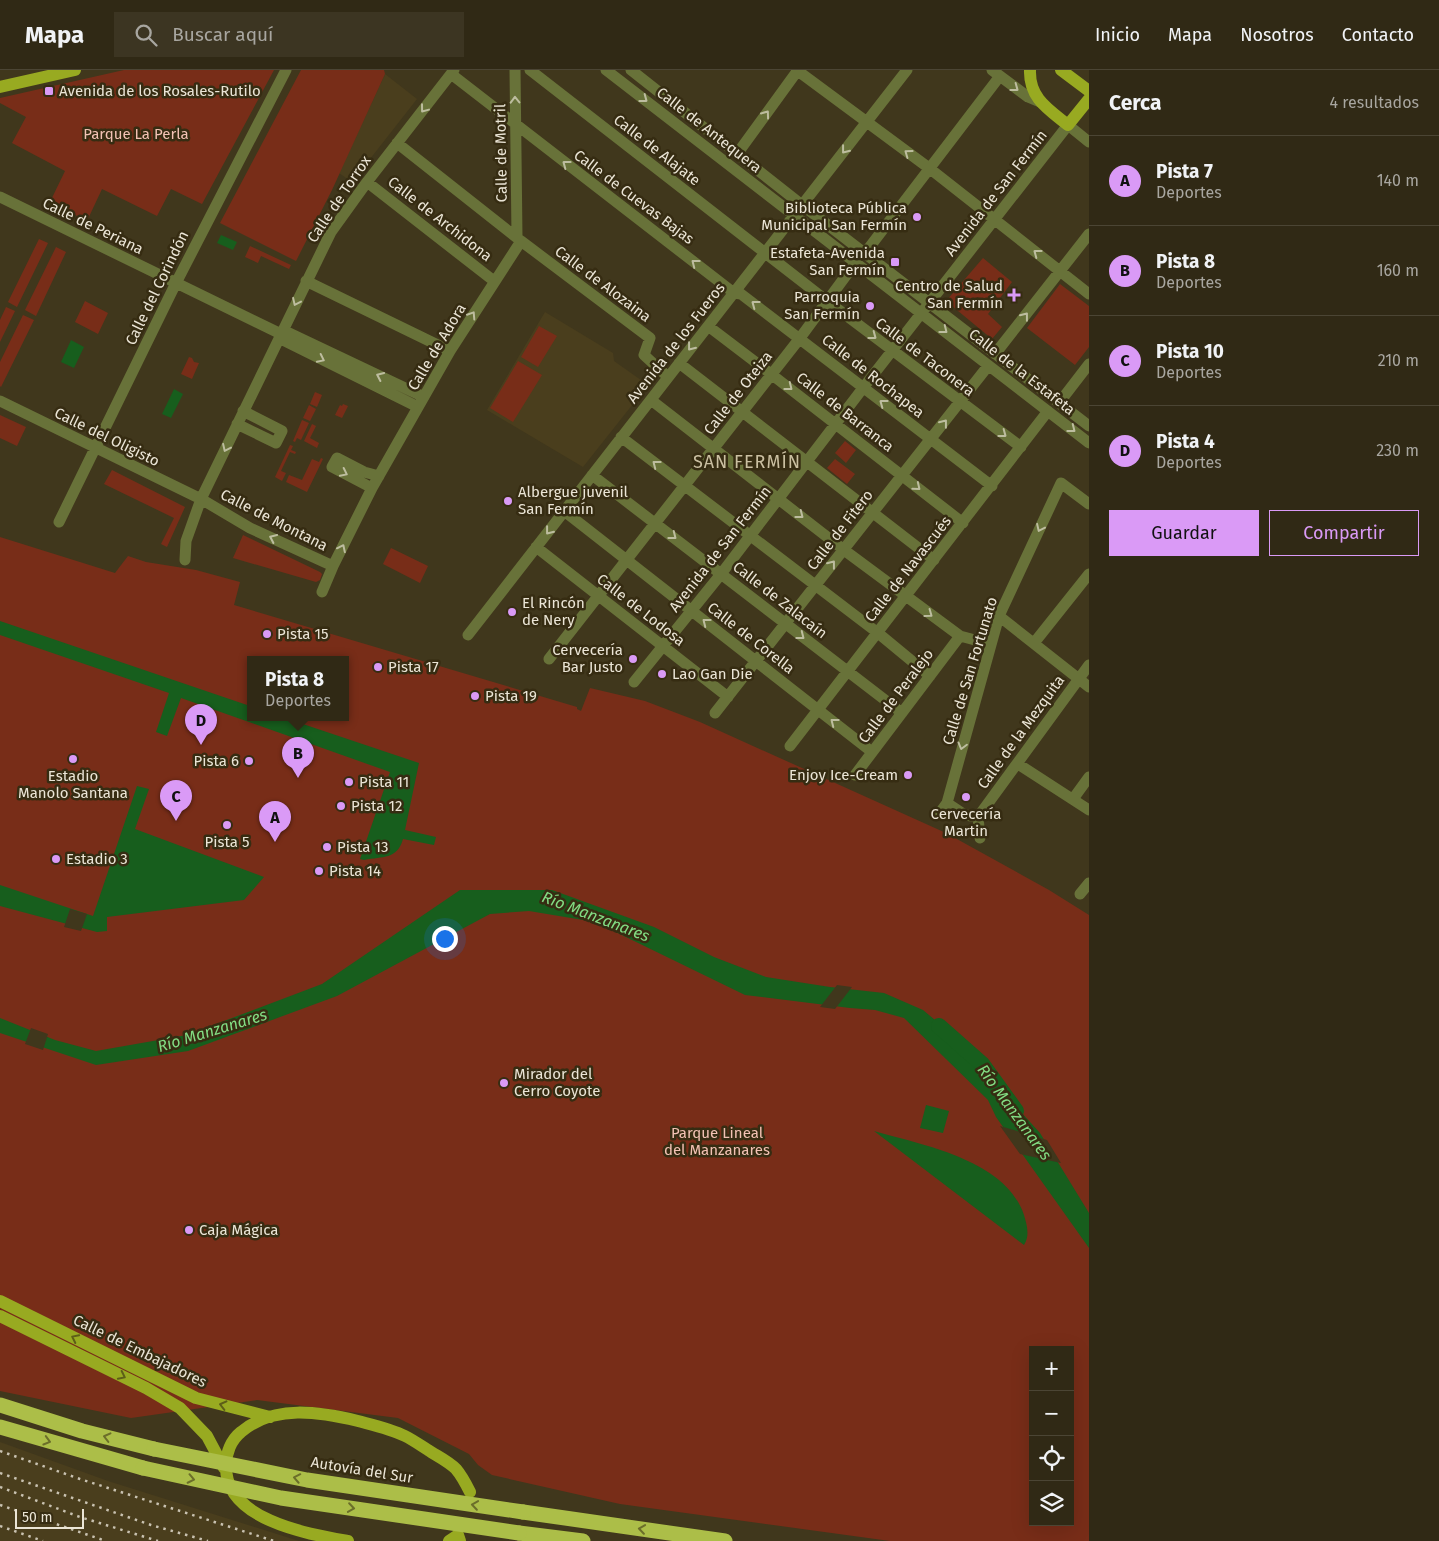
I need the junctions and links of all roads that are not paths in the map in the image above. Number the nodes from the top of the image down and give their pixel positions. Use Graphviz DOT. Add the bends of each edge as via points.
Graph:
graph roads {
  1 [pos="75,70"];
  2 [pos="286,70"];
  3 [pos="515,70"];
  4 [pos="530,70"];
  5 [pos="606,70"];
  6 [pos="631,70"];
  7 [pos="798,70"];
  8 [pos="907,70"];
  9 [pos="1030,70"];
  10 [pos="1061,70"];
  11 [pos="452,72"];
  12 [pos="996,73"];
  13 [pos="0,87"];
  14 [pos="1089,91"];
  15 [pos="1089,99"];
  16 [pos="1040,102"];
  17 [pos="866,122"];
  18 [pos="1068,124"];
  19 [pos="516,125"];
  20 [pos="1089,142"];
  21 [pos="397,143"];
  22 [pos="737,154"];
  23 [pos="929,168"];
  24 [pos="367,182"];
  25 [pos="0,197"];
  26 [pos="802,205"];
  27 [pos="794,215"];
  28 [pos="994,220"];
  29 [pos="1089,234"];
  30 [pos="519,239"];
  31 [pos="765,253"];
  32 [pos="865,253"];
  33 [pos="856,262"];
  34 [pos="1061,271"];
  35 [pos="306,281"];
  36 [pos="494,281"];
  37 [pos="176,283"];
  38 [pos="734,293"];
  39 [pos="1089,294"];
  40 [pos="827,301"];
  41 [pos="930,303"];
  42 [pos="922,313"];
  43 [pos="708,326"];
  44 [pos="281,334"];
  45 [pos="800,338"];
  46 [pos="892,350"];
  47 [pos="450,351"];
  48 [pos="995,354"];
  49 [pos="679,363"];
  50 [pos="1089,364"];
  51 [pos="988,366"];
  52 [pos="771,374"];
  53 [pos="668,377"];
  54 [pos="863,388"];
  55 [pos="424,397"];
  56 [pos="651,400"];
  57 [pos="0,401"];
  58 [pos="960,402"];
  59 [pos="1059,403"];
  60 [pos="418,408"];
  61 [pos="243,411"];
  62 [pos="1048,411"];
  63 [pos="742,412"];
  64 [pos="836,423"];
  65 [pos="237,424"];
  66 [pos="1089,426"];
  67 [pos="622,437"];
  68 [pos="930,440"];
  69 [pos="1089,443"];
  70 [pos="95,448"];
  71 [pos="1021,448"];
  72 [pos="713,449"];
  73 [pos="806,461"];
  74 [pos="592,474"];
  75 [pos="902,475"];
  76 [pos="379,476"];
  77 [pos="684,486"];
  78 [pos="992,486"];
  79 [pos="372,488"];
  80 [pos="778,498"];
  81 [pos="202,499"];
  82 [pos="1089,504"];
  83 [pos="564,511"];
  84 [pos="873,513"];
  85 [pos="59,522"];
  86 [pos="655,523"];
  87 [pos="962,523"];
  88 [pos="750,535"];
  89 [pos="536,547"];
  90 [pos="844,550"];
  91 [pos="185,560"];
  92 [pos="626,560"];
  93 [pos="934,560"];
  94 [pos="333,566"];
  95 [pos="721,574"];
  96 [pos="1089,574"];
  97 [pos="815,586"];
  98 [pos="322,592"];
  99 [pos="598,596"];
  100 [pos="906,596"];
  101 [pos="691,611"];
  102 [pos="999,616"];
  103 [pos="786,624"];
  104 [pos="878,633"];
  105 [pos="468,635"];
  106 [pos="960,636"];
  107 [pos="1034,643"];
  108 [pos="990,644"];
  109 [pos="663,646"];
  110 [pos="550,659"];
  111 [pos="756,661"];
  112 [pos="1089,665"];
  113 [pos="848,672"];
  114 [pos="930,676"];
  115 [pos="1078,678"];
  116 [pos="634,682"];
  117 [pos="1089,687"];
  118 [pos="728,697"];
  119 [pos="818,710"];
  120 [pos="716,712"];
  121 [pos="902,713"];
  122 [pos="790,746"];
  123 [pos="872,752"];
  124 [pos="1018,764"];
  125 [pos="855,775"];
  126 [pos="1089,777"];
  127 [pos="1073,799"];
  128 [pos="947,803"];
  129 [pos="1089,810"];
  130 [pos="938,814"];
  131 [pos="978,817"];
  132 [pos="980,838"];
  133 [pos="1089,883"];
  134 [pos="1080,894"];
  135 [pos="0,1301"];
  136 [pos="0,1316"];
  137 [pos="0,1405"];
  138 [pos="270,1417"];
  139 [pos="0,1427"];
  140 [pos="226,1472"];
  141 [pos="470,1492"];
  142 [pos="348,1541"];
  143 [pos="583,1541"];
  144 [pos="725,1541"];
  1 -- 13 [label="main road"];
  2 -- 37 [label="street, Calle del Corindón"];
  19 -- 3 [label="street, Calle de Motril, one-way"];
  4 -- 31 [label="street, Calle de Alajate"];
  5 -- 27 [label="street, Calle de Antequera, one-way"];
  6 -- 22 [label="street, Calle de Antequera"];
  7 -- 17 [label="street"];
  22 -- 7 [label="street, one-way"];
  8 -- 17 [label="street, Avenida de los Fueros"];
  9 -- 16 [label="main road" via="1032,90"];
  10 -- 14 [label="main road"];
  11 -- 19 [label="street, Calle de Cuevas Bajas"];
  11 -- 21 [label="street, Calle de Torrox, one-way"];
  12 -- 16 [label="street, one-way"];
  12 -- 23 [label="street"];
  15 -- 18 [label="main road"];
  16 -- 18 [label="main road"];
  23 -- 17 [label="street, one-way"];
  17 -- 26 [label="street, Avenida de los Fueros, one-way"];
  18 -- 20 [label="street"];
  18 -- 28 [label="street, Avenida de San Fermín"];
  19 -- 30 [label="street, Calle de Motril"];
  38 -- 19 [label="street, Calle de Cuevas Bajas, one-way"];
  21 -- 24 [label="street, Calle de Torrox"];
  21 -- 30 [label="street"];
  22 -- 26 [label="street, Calle de Antequera"];
  23 -- 28 [label="street"];
  23 -- 32 [label="street"];
  24 -- 35 [label="street, Calle de Torrox" via="331,232"];
  24 -- 36 [label="street, Calle de Archidona"];
  25 -- 37 [label="street, Calle de Periana"];
  26 -- 27 [label="street, Avenida de los Fueros"];
  26 -- 32 [label="street, Calle de la Estafeta"];
  27 -- 31 [label="street, Avenida de los Fueros"];
  27 -- 33 [label="street, Calle de la Estafeta"];
  34 -- 28 [label="street, one-way"];
  28 -- 41 [label="street, Avenida de San Fermín"];
  29 -- 34 [label="street"];
  30 -- 36 [label="street, Calle de Adora"];
  30 -- 53 [label="street, Calle de Alozaina" via="650,338 644,355"];
  31 -- 38 [label="street, Avenida de los Fueros"];
  31 -- 40 [label="street, Calle de Taconera"];
  32 -- 41 [label="street, Calle de la Estafeta"];
  33 -- 40 [label="street, Calle de Oteiza"];
  33 -- 42 [label="street, Calle de la Estafeta"];
  34 -- 39 [label="street"];
  48 -- 34 [label="street, one-way"];
  35 -- 44 [label="street, Calle de Torrox, one-way"];
  35 -- 47 [label="street"];
  47 -- 36 [label="street, Calle de Adora, one-way"];
  37 -- 44 [label="street, Calle de Periana"];
  37 -- 70 [label="street, Calle del Corindón"];
  38 -- 43 [label="street, Avenida de los Fueros"];
  45 -- 38 [label="street, Calle de Rochapea, one-way" via="741,294"];
  40 -- 45 [label="street, Calle de Oteiza"];
  40 -- 46 [label="street, Calle de Taconera, one-way"];
  41 -- 42 [label="street, Avenida de San Fermín"];
  41 -- 48 [label="street, Calle de la Estafeta"];
  42 -- 46 [label="street, Avenida de San Fermín"];
  42 -- 51 [label="street, Calle de la Estafeta, one-way"];
  43 -- 49 [label="street, Avenida de los Fueros, one-way"];
  43 -- 52 [label="street, Calle de Barranca"];
  55 -- 44 [label="street, Calle de Periana, one-way" via="288,333"];
  44 -- 60 [label="street, Calle de Periana, one-way" via="285,341"];
  44 -- 61 [label="street, Calle de Torrox"];
  45 -- 52 [label="street, Calle de Oteiza"];
  45 -- 54 [label="street, Calle de Rochapea"];
  46 -- 54 [label="street, Avenida de San Fermín"];
  46 -- 58 [label="street, Calle de Taconera"];
  47 -- 55 [label="street, Calle de Adora"];
  48 -- 59 [label="street, Calle de la Estafeta"];
  49 -- 53 [label="street, Avenida de los Fueros"];
  49 -- 63 [label="street"];
  50 -- 59 [label="street"];
  51 -- 58 [label="street, Calle de Fitero"];
  51 -- 62 [label="street, Calle de la Estafeta"];
  52 -- 63 [label="street, Calle de Oteiza"];
  52 -- 64 [label="street, Calle de Barranca, one-way"];
  53 -- 56 [label="street, Avenida de los Fueros"];
  54 -- 64 [label="street, Avenida de San Fermín"];
  68 -- 54 [label="street, Calle de Rochapea, one-way"];
  55 -- 60 [label="street, Calle de Adora"];
  56 -- 67 [label="street, Avenida de los Fueros"];
  56 -- 72 [label="street"];
  57 -- 70 [label="street, Calle del Oligisto"];
  68 -- 58 [label="street, Calle de Fitero, one-way"];
  58 -- 71 [label="street, Calle de Taconera, one-way"];
  59 -- 66 [label="street, Calle de la Estafeta"];
  60 -- 76 [label="street, Calle de Adora"];
  61 -- 65 [label="street, Calle de Torrox"];
  61 -- 65 [label="street" via="282,431 280,437 276,443"];
  62 -- 69 [label="street, Calle de la Estafeta, one-way"];
  62 -- 71 [label="street, Calle de Navascués"];
  63 -- 72 [label="street, Calle de Oteiza"];
  63 -- 73 [label="street"];
  64 -- 73 [label="street, Avenida de San Fermín"];
  64 -- 75 [label="street, Calle de Barranca"];
  65 -- 81 [label="street, Calle de Torrox, one-way"];
  67 -- 74 [label="street, Avenida de los Fueros"];
  77 -- 67 [label="street, one-way"];
  68 -- 75 [label="street, Calle de Fitero"];
  68 -- 78 [label="street, Calle de Rochapea"];
  70 -- 81 [label="street, Calle del Oligisto"];
  70 -- 85 [label="street, Calle del Corindón"];
  71 -- 78 [label="street, Calle de Navascués"];
  72 -- 77 [label="street, Calle de Oteiza"];
  72 -- 80 [label="street"];
  73 -- 80 [label="street, Avenida de San Fermín"];
  73 -- 84 [label="street"];
  74 -- 83 [label="street, Avenida de los Fueros"];
  74 -- 86 [label="street, Calle de Zalacaín"];
  75 -- 84 [label="street, Calle de Fitero"];
  75 -- 87 [label="street, Calle de Barranca, one-way"];
  76 -- 79 [label="street, Calle de Adora"];
  76 -- 79 [label="street, one-way" via="337,458 332,468"];
  77 -- 86 [label="street, Calle de Oteiza"];
  77 -- 88 [label="street"];
  78 -- 87 [label="street, Calle de Navascués"];
  94 -- 79 [label="street, Calle de Adora, one-way"];
  80 -- 88 [label="street, Avenida de San Fermín"];
  80 -- 90 [label="street, one-way"];
  81 -- 91 [label="street, Calle de Torrox" via="186,541"];
  94 -- 81 [label="street, Calle de Montana, one-way" via="250,528"];
  82 -- 102 [label="street, Calle de San Fortunato, one-way" via="1061,484"];
  83 -- 89 [label="street, Avenida de los Fueros, one-way"];
  83 -- 92 [label="street, Calle de Corella"];
  84 -- 90 [label="street, Calle de Fitero"];
  84 -- 93 [label="street"];
  86 -- 92 [label="street, Calle de Oteiza"];
  86 -- 95 [label="street, Calle de Zalacaín, one-way"];
  87 -- 93 [label="street, Calle de Navascués"];
  88 -- 95 [label="street, Avenida de San Fermín"];
  88 -- 97 [label="street"];
  89 -- 99 [label="street, Calle de Lodosa"];
  89 -- 105 [label="street, Avenida de los Fueros"];
  97 -- 90 [label="street, Calle de Fitero, one-way"];
  90 -- 100 [label="street"];
  92 -- 99 [label="street, Calle de Oteiza"];
  92 -- 101 [label="street, Calle de Corella"];
  93 -- 100 [label="street, Calle de Navascués"];
  94 -- 98 [label="street, Calle de Adora"];
  95 -- 101 [label="street, Avenida de San Fermín"];
  95 -- 103 [label="street, Calle de Zalacaín"];
  96 -- 107 [label="street"];
  97 -- 103 [label="street, Calle de Fitero"];
  97 -- 104 [label="street"];
  99 -- 109 [label="street, Calle de Lodosa"];
  99 -- 110 [label="street, Calle de Oteiza"];
  100 -- 104 [label="street, Calle de Navascués"];
  100 -- 106 [label="street, one-way"];
  101 -- 109 [label="street, Avenida de San Fermín"];
  111 -- 101 [label="street, Calle de Corella, one-way"];
  102 -- 107 [label="street"];
  102 -- 108 [label="street, Calle de San Fortunato"];
  103 -- 111 [label="street, Calle de Fitero"];
  103 -- 113 [label="street, Calle de Zalacaín, one-way"];
  104 -- 113 [label="street, Calle de Navascués"];
  104 -- 114 [label="street"];
  106 -- 108 [label="street"];
  106 -- 114 [label="street, Calle de Peralejo"];
  107 -- 115 [label="street"];
  108 -- 128 [label="street, Calle de San Fortunato, one-way"];
  109 -- 116 [label="street, Avenida de San Fermín"];
  109 -- 118 [label="street, Calle de Lodosa"];
  111 -- 118 [label="street, Calle de Fitero"];
  111 -- 119 [label="street, Calle de Corella"];
  112 -- 115 [label="street, Calle de la Mezquita"];
  113 -- 119 [label="street, Calle de Navascués"];
  113 -- 121 [label="street, Calle de Zalacaín"];
  114 -- 121 [label="street, Calle de Peralejo"];
  115 -- 117 [label="street"];
  115 -- 124 [label="street, Calle de la Mezquita"];
  118 -- 120 [label="street, Calle de Fitero"];
  119 -- 122 [label="street, Calle de Navascués"];
  123 -- 119 [label="street, Calle de Corella, one-way"];
  121 -- 123 [label="street, Calle de Peralejo"];
  123 -- 125 [label="street, Calle de Peralejo"];
  124 -- 127 [label="street"];
  124 -- 131 [label="street, Calle de la Mezquita"];
  126 -- 127 [label="street"];
  127 -- 129 [label="street"];
  128 -- 130 [label="street, Calle de San Fortunato"];
  128 -- 131 [label="street" via="965,815"];
  131 -- 132 [label="street"];
  133 -- 134 [label="street"];
  138 -- 135 [label="main road, Calle de Embajadores, one-way" via="196,1398"];
  136 -- 140 [label="main road, Calle de Embajadores, one-way" via="180,1408 207,1436"];
  144 -- 137 [label="highway, Autovía del Sur, one-way, bridge" via="307,1480 154,1449"];
  138 -- 140 [label="main road" via="240,1432 230,1445"];
  138 -- 141 [label="main road" via="324,1414 371,1424 405,1436 455,1468"];
  139 -- 143 [label="highway, one-way, bridge" via="144,1468 282,1498"];
  140 -- 142 [label="main road, Calle de Embajadores" via="232,1490 257,1515 285,1527"];
}
